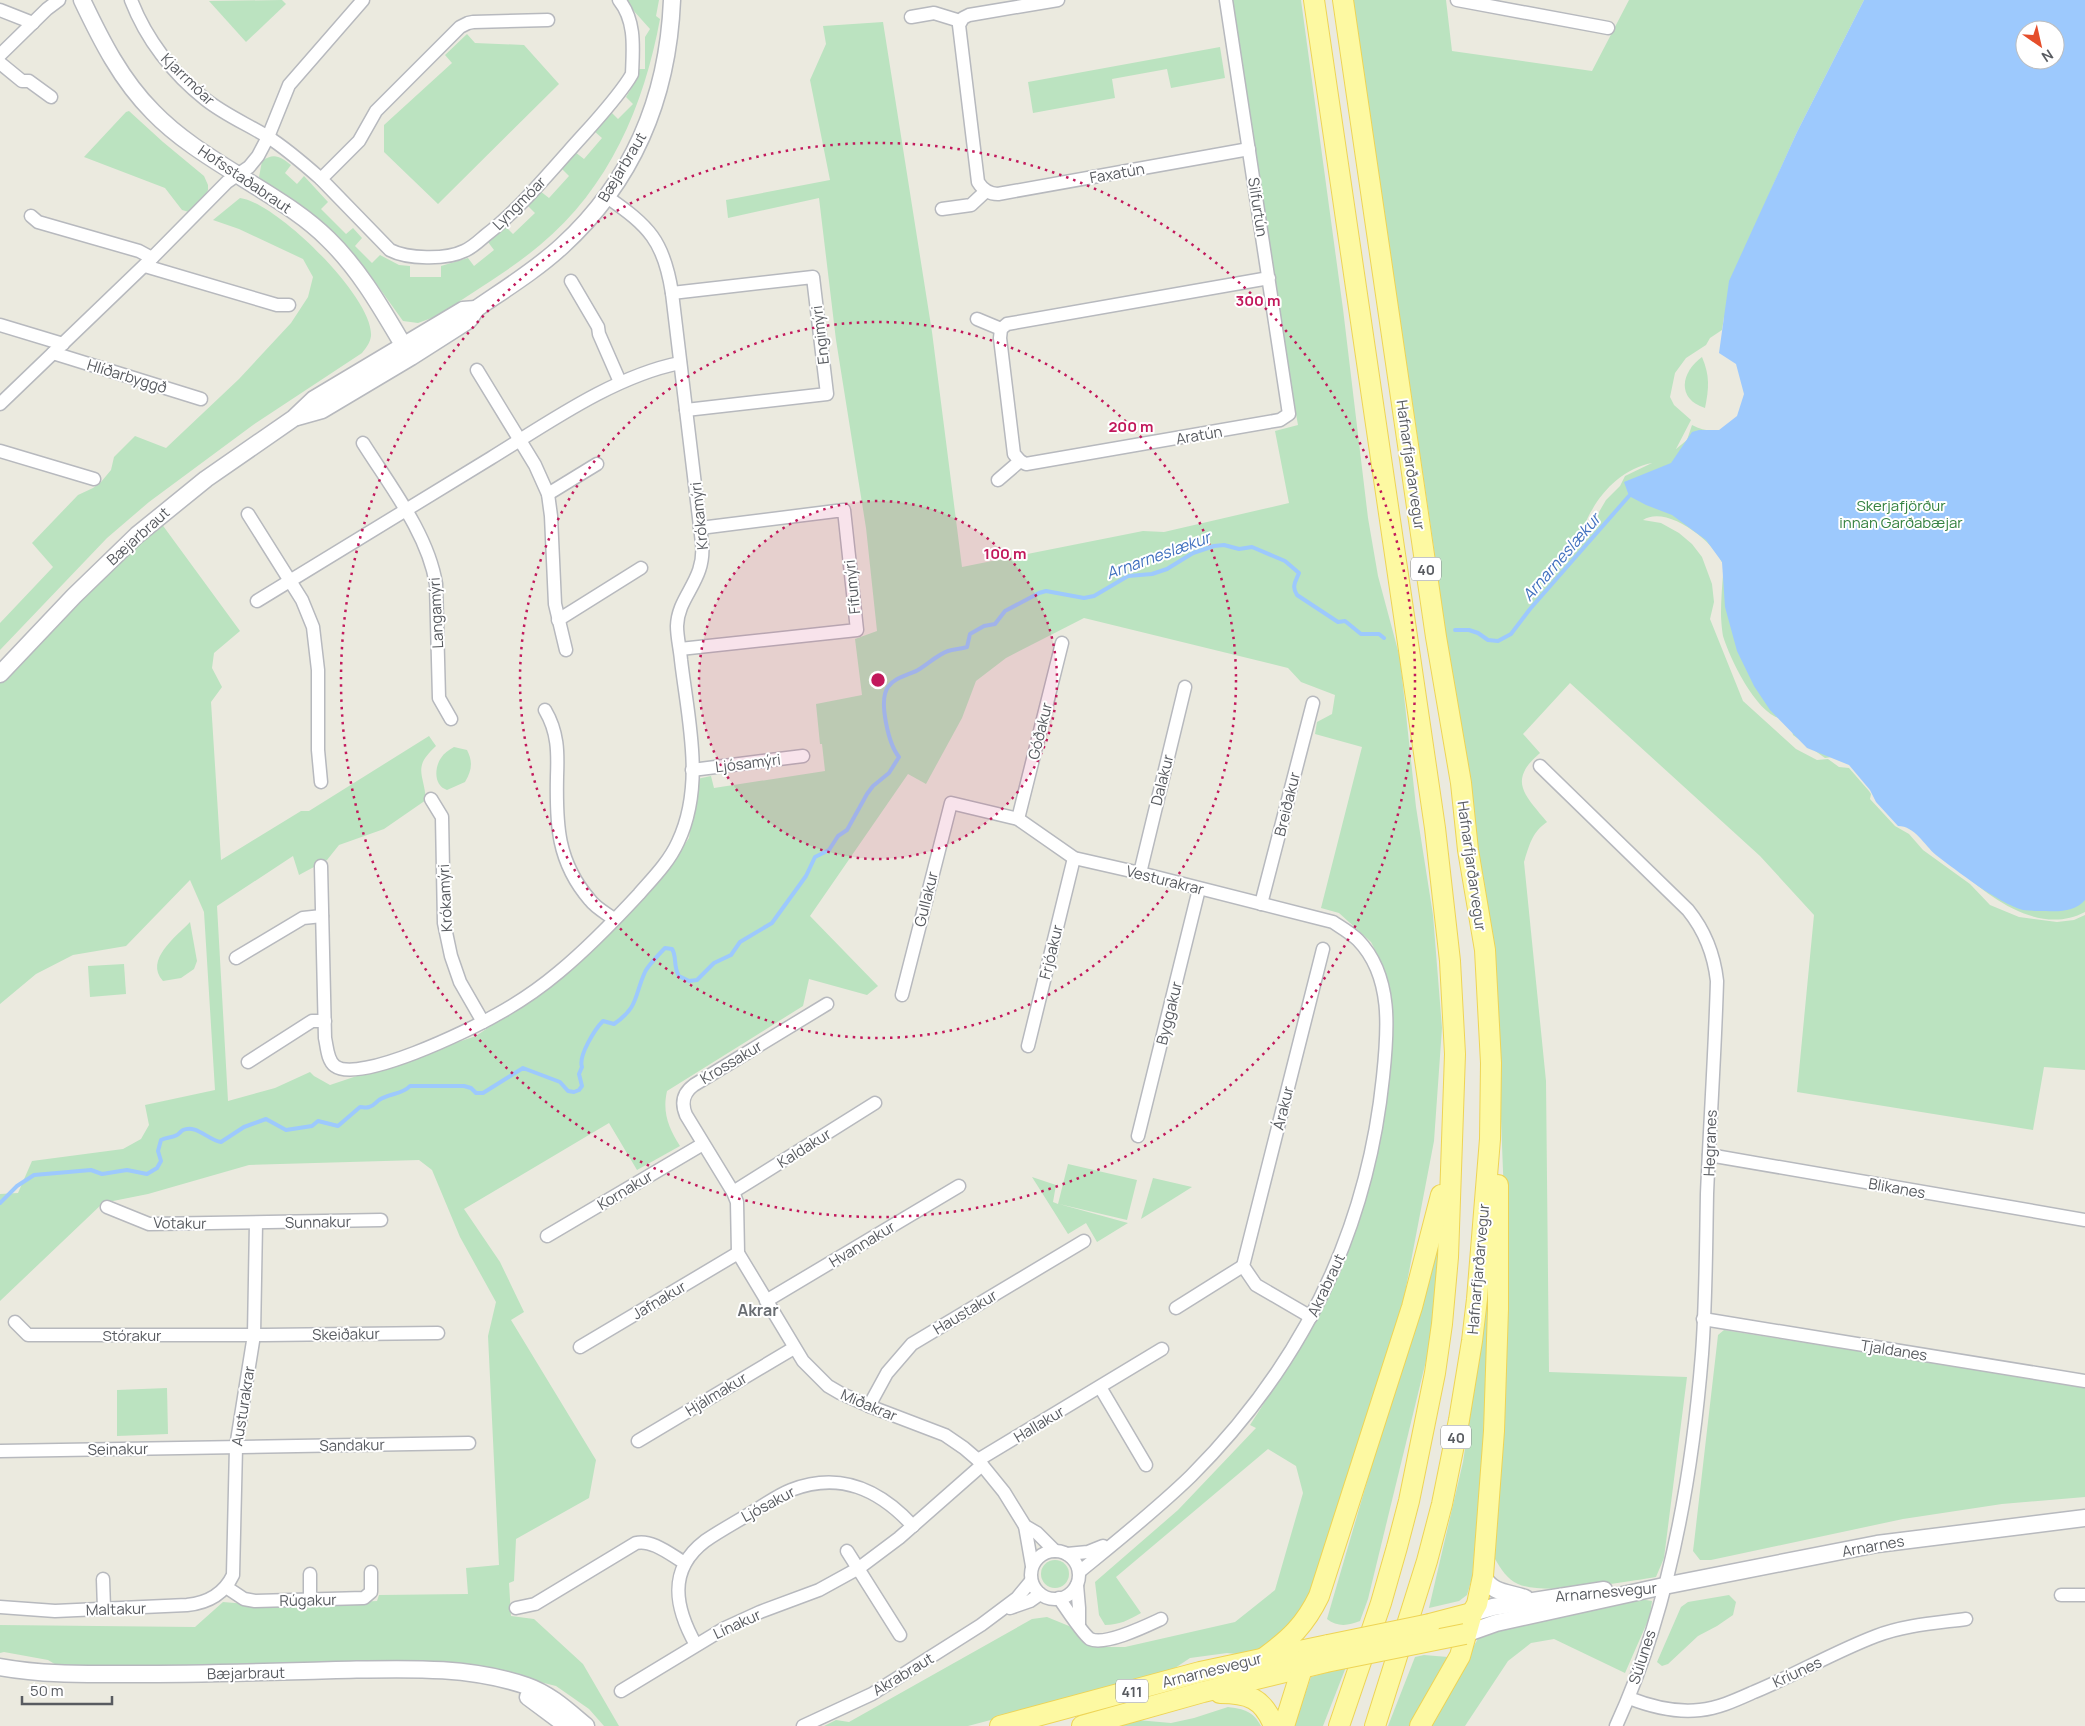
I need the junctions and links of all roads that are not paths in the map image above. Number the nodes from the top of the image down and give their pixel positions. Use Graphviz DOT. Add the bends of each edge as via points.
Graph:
graph roads {
  1 [pos="59,0"];
  2 [pos="82,0"];
  3 [pos="131,0"];
  4 [pos="363,0"];
  5 [pos="619,0"];
  6 [pos="672,0"];
  7 [pos="1058,0"];
  8 [pos="1226,0"];
  9 [pos="1314,0"];
  10 [pos="1343,0"];
  11 [pos="1457,0"];
  12 [pos="1519,6"];
  13 [pos="0,10"];
  14 [pos="911,17"];
  15 [pos="548,20"];
  16 [pos="960,21"];
  17 [pos="33,23"];
  18 [pos="1608,28"];
  19 [pos="0,55"];
  20 [pos="0,63"];
  21 [pos="51,97"];
  22 [pos="268,137"];
  23 [pos="1249,149"];
  24 [pos="239,176"];
  25 [pos="321,179"];
  26 [pos="986,191"];
  27 [pos="607,197"];
  28 [pos="942,209"];
  29 [pos="31,216"];
  30 [pos="149,262"];
  31 [pos="1269,278"];
  32 [pos="570,281"];
  33 [pos="672,293"];
  34 [pos="289,305"];
  35 [pos="977,319"];
  36 [pos="0,325"];
  37 [pos="1001,329"];
  38 [pos="58,348"];
  39 [pos="407,351"];
  40 [pos="680,362"];
  41 [pos="477,370"];
  42 [pos="620,382"];
  43 [pos="202,399"];
  44 [pos="0,404"];
  45 [pos="686,410"];
  46 [pos="1289,414"];
  47 [pos="519,440"];
  48 [pos="364,443"];
  49 [pos="0,451"];
  50 [pos="1020,461"];
  51 [pos="597,464"];
  52 [pos="94,479"];
  53 [pos="998,480"];
  54 [pos="548,494"];
  55 [pos="405,510"];
  56 [pos="248,514"];
  57 [pos="700,528"];
  58 [pos="641,568"];
  59 [pos="290,581"];
  60 [pos="257,601"];
  61 [pos="558,620"];
  62 [pos="1062,643"];
  63 [pos="680,649"];
  64 [pos="566,650"];
  65 [pos="0,674"];
  66 [pos="1185,687"];
  67 [pos="1313,704"];
  68 [pos="545,710"];
  69 [pos="451,719"];
  70 [pos="803,756"];
  71 [pos="1540,766"];
  72 [pos="692,770"];
  73 [pos="321,782"];
  74 [pos="431,799"];
  75 [pos="951,803"];
  76 [pos="1018,819"];
  77 [pos="1074,858"];
  78 [pos="321,866"];
  79 [pos="1140,873"];
  80 [pos="1199,889"];
  81 [pos="1261,904"];
  82 [pos="322,916"];
  83 [pos="614,919"];
  84 [pos="1323,949"];
  85 [pos="236,958"];
  86 [pos="1374,962"];
  87 [pos="902,995"];
  88 [pos="827,1004"];
  89 [pos="325,1021"];
  90 [pos="483,1022"];
  91 [pos="1028,1046"];
  92 [pos="248,1062"];
  93 [pos="875,1104"];
  94 [pos="1138,1136"];
  95 [pos="1453,1137"];
  96 [pos="1490,1139"];
  97 [pos="703,1144"];
  98 [pos="1709,1155"];
  99 [pos="959,1186"];
  100 [pos="733,1192"];
  101 [pos="107,1207"];
  102 [pos="381,1220"];
  103 [pos="2085,1220"];
  104 [pos="256,1223"];
  105 [pos="547,1236"];
  106 [pos="1084,1242"];
  107 [pos="738,1253"];
  108 [pos="1243,1266"];
  109 [pos="766,1301"];
  110 [pos="1176,1308"];
  111 [pos="1311,1317"];
  112 [pos="1703,1319"];
  113 [pos="15,1322"];
  114 [pos="438,1333"];
  115 [pos="254,1335"];
  116 [pos="580,1347"];
  117 [pos="794,1348"];
  118 [pos="1162,1348"];
  119 [pos="2085,1381"];
  120 [pos="1100,1388"];
  121 [pos="868,1406"];
  122 [pos="638,1441"];
  123 [pos="469,1443"];
  124 [pos="236,1447"];
  125 [pos="0,1451"];
  126 [pos="980,1462"];
  127 [pos="1146,1465"];
  128 [pos="2085,1518"];
  129 [pos="912,1526"];
  130 [pos="1025,1526"];
  131 [pos="1114,1541"];
  132 [pos="847,1552"];
  133 [pos="1061,1553"];
  134 [pos="685,1563"];
  135 [pos="1032,1566"];
  136 [pos="859,1568"];
  137 [pos="371,1572"];
  138 [pos="310,1574"];
  139 [pos="1483,1576"];
  140 [pos="1078,1578"];
  141 [pos="103,1579"];
  142 [pos="1031,1581"];
  143 [pos="1664,1586"];
  144 [pos="226,1587"];
  145 [pos="1040,1594"];
  146 [pos="2061,1595"];
  147 [pos="2085,1595"];
  148 [pos="1319,1596"];
  149 [pos="1059,1598"];
  150 [pos="310,1600"];
  151 [pos="1532,1600"];
  152 [pos="0,1607"];
  153 [pos="516,1608"];
  154 [pos="104,1610"];
  155 [pos="999,1613"];
  156 [pos="1472,1613"];
  157 [pos="1161,1619"];
  158 [pos="1966,1619"];
  159 [pos="1079,1624"];
  160 [pos="1465,1634"];
  161 [pos="900,1635"];
  162 [pos="696,1645"];
  163 [pos="1327,1654"];
  164 [pos="1264,1658"];
  165 [pos="1305,1658"];
  166 [pos="0,1667"];
  167 [pos="491,1677"];
  168 [pos="621,1691"];
  169 [pos="1203,1692"];
  170 [pos="1629,1698"];
  171 [pos="568,1726"];
  172 [pos="586,1726"];
  173 [pos="803,1726"];
  174 [pos="1000,1726"];
  175 [pos="1082,1726"];
  176 [pos="1274,1726"];
  177 [pos="1284,1726"];
  178 [pos="1339,1726"];
  179 [pos="1374,1726"];
  180 [pos="1420,1726"];
  181 [pos="1616,1726"];
  1 -- 17 [label="street"];
  2 -- 24 [label="street, Hofsstaðabraut" via="119,70 153,112"];
  3 -- 22 [label="street, Kjarrmóar" via="159,52 179,75 206,100"];
  4 -- 22 [label="street" via="289,85"];
  5 -- 25 [label="street, Lyngmóar" via="629,16 633,33 630,79 521,204 467,250 434,257 396,253"];
  6 -- 27 [label="street, Bæjarbraut" via="668,45 657,99 631,156"];
  7 -- 16 [label="street" via="969,15"];
  8 -- 23 [label="street, Silfurtún"];
  9 -- 95 [label="main road, Hafnarfjarðarvegur / 40" via="1441,873 1453,1007"];
  10 -- 96 [label="main road, Hafnarfjarðarvegur / 40" via="1485,950 1491,1063"];
  11 -- 12 [label="street"];
  12 -- 18 [label="street"];
  13 -- 17 [label="street"];
  14 -- 16 [label="street" via="934,12"];
  15 -- 25 [label="street" via="473,22 460,27 376,111 359,141"];
  16 -- 26 [label="street" via="978,182"];
  17 -- 19 [label="street"];
  20 -- 21 [label="street" via="22,81 29,81"];
  22 -- 24 [label="street" via="258,156"];
  22 -- 25 [label="street, Lyngmóar"];
  23 -- 26 [label="street, Faxatún" via="998,194"];
  23 -- 31 [label="street, Silfurtún"];
  24 -- 30 [label="street" via="227,182"];
  24 -- 39 [label="street, Hofsstaðabraut" via="304,218 328,238 359,274"];
  26 -- 28 [label="street" via="971,205"];
  27 -- 33 [label="street, Krókamýri" via="650,232 666,260"];
  27 -- 39 [label="street, Bæjarbraut" via="556,251 521,279 476,309 462,310"];
  29 -- 30 [label="street" via="38,222 139,251"];
  30 -- 34 [label="street" via="277,305"];
  30 -- 38 [label="street"];
  31 -- 37 [label="street" via="1011,322"];
  31 -- 46 [label="street, Silfurtún"];
  32 -- 42 [label="street" via="598,327"];
  33 -- 40 [label="street, Krókamýri"];
  33 -- 45 [label="street, Engimýri" via="813,277 816,296 827,394"];
  35 -- 37 [label="street"];
  36 -- 38 [label="street, Hlíðarbyggð"];
  37 -- 50 [label="street" via="1014,454"];
  38 -- 43 [label="street, Hlíðarbyggð"];
  38 -- 44 [label="street"];
  39 -- 65 [label="street, Bæjarbraut" via="314,399 294,418 206,479 137,535"];
  40 -- 42 [label="street" via="651,369"];
  40 -- 45 [label="street, Krókamýri"];
  41 -- 47 [label="street"];
  42 -- 47 [label="street"];
  45 -- 57 [label="street, Krókamýri"];
  46 -- 50 [label="street, Aratún" via="1280,420 1046,461 1026,464"];
  47 -- 54 [label="street"];
  47 -- 55 [label="street"];
  48 -- 55 [label="street, Langamýri"];
  49 -- 52 [label="street"];
  50 -- 53 [label="street"];
  51 -- 54 [label="street"];
  54 -- 61 [label="street"];
  55 -- 59 [label="street"];
  55 -- 69 [label="street, Langamýri" via="433,569 439,698"];
  56 -- 59 [label="street"];
  57 -- 63 [label="street, Krókamýri" via="703,560 678,619"];
  57 -- 63 [label="street, Fífumýri" via="844,510 857,630"];
  58 -- 61 [label="street"];
  59 -- 60 [label="street"];
  59 -- 73 [label="street" via="313,627 318,670"];
  61 -- 64 [label="street"];
  62 -- 76 [label="street, Góðakur"];
  63 -- 72 [label="street, Krókamýri"];
  66 -- 79 [label="street, Dalakur"];
  67 -- 81 [label="street, Breiðakur"];
  68 -- 83 [label="street" via="553,722 557,740 557,814 563,854 569,870 591,902"];
  70 -- 72 [label="street, Ljósamýri"];
  71 -- 98 [label="street, Hegranes" via="1681,902 1696,920 1708,943 1717,981"];
  72 -- 83 [label="street, Krókamýri" via="691,805 678,843 664,866"];
  74 -- 90 [label="street, Krókamýri" via="442,817 444,923 451,956 460,982"];
  75 -- 76 [label="street, Vesturakrar"];
  75 -- 87 [label="street, Gullakur"];
  76 -- 77 [label="street, Vesturakrar"];
  77 -- 79 [label="street, Vesturakrar"];
  77 -- 91 [label="street, Frjóakur"];
  78 -- 82 [label="street, Krókamýri"];
  79 -- 80 [label="street, Vesturakrar"];
  80 -- 81 [label="street, Vesturakrar"];
  80 -- 94 [label="street, Byggakur"];
  81 -- 86 [label="street, Vesturakrar" via="1333,922 1358,940"];
  82 -- 85 [label="street" via="303,918"];
  82 -- 89 [label="street, Krókamýri"];
  83 -- 90 [label="street, Krókamýri" via="559,972"];
  84 -- 108 [label="street, Árakur"];
  86 -- 111 [label="street, Akrabraut" via="1383,983 1386,1006 1385,1061 1374,1143 1345,1244"];
  88 -- 97 [label="street, Krossakur" via="690,1088 683,1108"];
  89 -- 90 [label="street, Krókamýri" via="325,1038 332,1063 349,1071 388,1062"];
  89 -- 92 [label="street" via="312,1021"];
  93 -- 100 [label="street, Kaldakur"];
  95 -- 148 [label="main road" via="1412,1307"];
  95 -- 178 [label="main road, Hafnarfjarðarvegur / 40" via="1448,1257 1435,1373 1397,1548"];
  96 -- 139 [label="main road" via="1498,1184 1498,1308 1494,1431"];
  96 -- 179 [label="main road, Hafnarfjarðarvegur / 40" via="1474,1324 1459,1420 1427,1561"];
  97 -- 100 [label="street, Miðakrar"];
  97 -- 105 [label="street, Kornakur"];
  98 -- 103 [label="street, Blikanes"];
  98 -- 112 [label="street, Hegranes"];
  99 -- 109 [label="street, Hvannakur"];
  100 -- 107 [label="street, Miðakrar" via="737,1202"];
  101 -- 104 [label="street, Votakur" via="149,1224"];
  102 -- 104 [label="street, Sunnakur"];
  104 -- 115 [label="street, Austurakrar"];
  106 -- 121 [label="street, Haustakur" via="912,1344 887,1373"];
  107 -- 109 [label="street, Miðakrar"];
  107 -- 116 [label="street, Jafnakur"];
  108 -- 110 [label="street"];
  108 -- 111 [label="street" via="1256,1285"];
  109 -- 117 [label="street, Miðakrar"];
  111 -- 131 [label="street, Akrabraut" via="1285,1362 1240,1422 1166,1499"];
  112 -- 119 [label="street, Tjaldanes"];
  112 -- 143 [label="street, Hegranes" via="1689,1472"];
  113 -- 115 [label="street, Stórakur" via="28,1334"];
  114 -- 115 [label="street, Skeiðakur"];
  115 -- 124 [label="street, Austurakrar"];
  117 -- 121 [label="street, Miðakrar" via="828,1386"];
  117 -- 122 [label="street, Hjálmakur"];
  118 -- 120 [label="street, Hallakur"];
  120 -- 126 [label="street, Hallakur"];
  120 -- 127 [label="street"];
  121 -- 126 [label="street, Miðakrar" via="945,1435"];
  123 -- 124 [label="street, Sandakur"];
  124 -- 125 [label="street, Seinakur"];
  124 -- 144 [label="street, Austurakrar" via="233,1575"];
  126 -- 129 [label="street, Línakur"];
  126 -- 130 [label="street, Miðakrar"];
  128 -- 143 [label="street, Arnarnes" via="1877,1544"];
  129 -- 134 [label="street, Ljósakur" via="892,1505 862,1488 834,1482 811,1484 783,1494 712,1536 698,1546"];
  129 -- 136 [label="street, Línakur"];
  130 -- 133 [label="street, Miðakrar"];
  130 -- 135 [label="street, Miðakrar"];
  131 -- 133 [label="street, Akrabraut" via="1088,1552"];
  131 -- 140 [label="street, Akrabraut"];
  132 -- 136 [label="street"];
  133 -- 135 [label="street" via="1041,1555"];
  133 -- 140 [label="street" via="1073,1559"];
  134 -- 153 [label="street" via="643,1541 535,1604"];
  134 -- 162 [label="street, Ljósakur" via="678,1603"];
  135 -- 142 [label="street"];
  136 -- 161 [label="street"];
  136 -- 162 [label="street, Línakur" via="800,1598 743,1619"];
  137 -- 150 [label="street, Rúgakur" via="371,1592 367,1597"];
  138 -- 150 [label="street"];
  139 -- 151 [label="street" via="1486,1583 1498,1591"];
  139 -- 156 [label="main road"];
  140 -- 149 [label="street" via="1066,1596"];
  140 -- 159 [label="street"];
  141 -- 154 [label="street"];
  142 -- 145 [label="street"];
  142 -- 155 [label="street, Akrabraut"];
  143 -- 151 [label="street, Arnarnesvegur / 411"];
  143 -- 160 [label="street, Arnarnesvegur / 411" via="1496,1623"];
  143 -- 170 [label="street, Súlunes"];
  144 -- 150 [label="street, Rúgakur" via="244,1599 255,1601"];
  144 -- 154 [label="street, Maltakur" via="211,1599 195,1604"];
  145 -- 149 [label="street"];
  145 -- 155 [label="street, Akrabraut"];
  146 -- 147 [label="street"];
  148 -- 164 [label="main road" via="1304,1624"];
  148 -- 165 [label="main road"];
  149 -- 159 [label="street"];
  151 -- 156 [label="street, Arnarnesvegur / 411"];
  152 -- 154 [label="street, Maltakur"];
  155 -- 173 [label="street, Akrabraut" via="872,1694"];
  156 -- 160 [label="main road"];
  156 -- 163 [label="main road, Arnarnesvegur / 411, bridge"];
  157 -- 159 [label="street" via="1098,1641 1090,1638"];
  158 -- 170 [label="street, Kríunes" via="1902,1628 1877,1636 1715,1708 1675,1710"];
  160 -- 163 [label="main road, Arnarnesvegur / 411, bridge"];
  160 -- 180 [label="main road" via="1460,1656"];
  162 -- 168 [label="street, Línakur"];
  163 -- 165 [label="main road, Arnarnesvegur / 411"];
  164 -- 165 [label="main road, Arnarnesvegur / 411"];
  164 -- 174 [label="main road, Arnarnesvegur / 411"];
  165 -- 169 [label="main road, Arnarnesvegur / 411"];
  165 -- 177 [label="main road"];
  166 -- 167 [label="street, Bæjarbraut" via="72,1674 409,1668"];
  167 -- 171 [label="street, Bæjarbraut" via="523,1693"];
  167 -- 172 [label="street, Bæjarbraut" via="528,1687 560,1704"];
  169 -- 175 [label="main road, Arnarnesvegur / 411"];
  169 -- 176 [label="main road" via="1249,1696 1265,1708"];
  170 -- 181 [label="street, Súlunes"];
}
